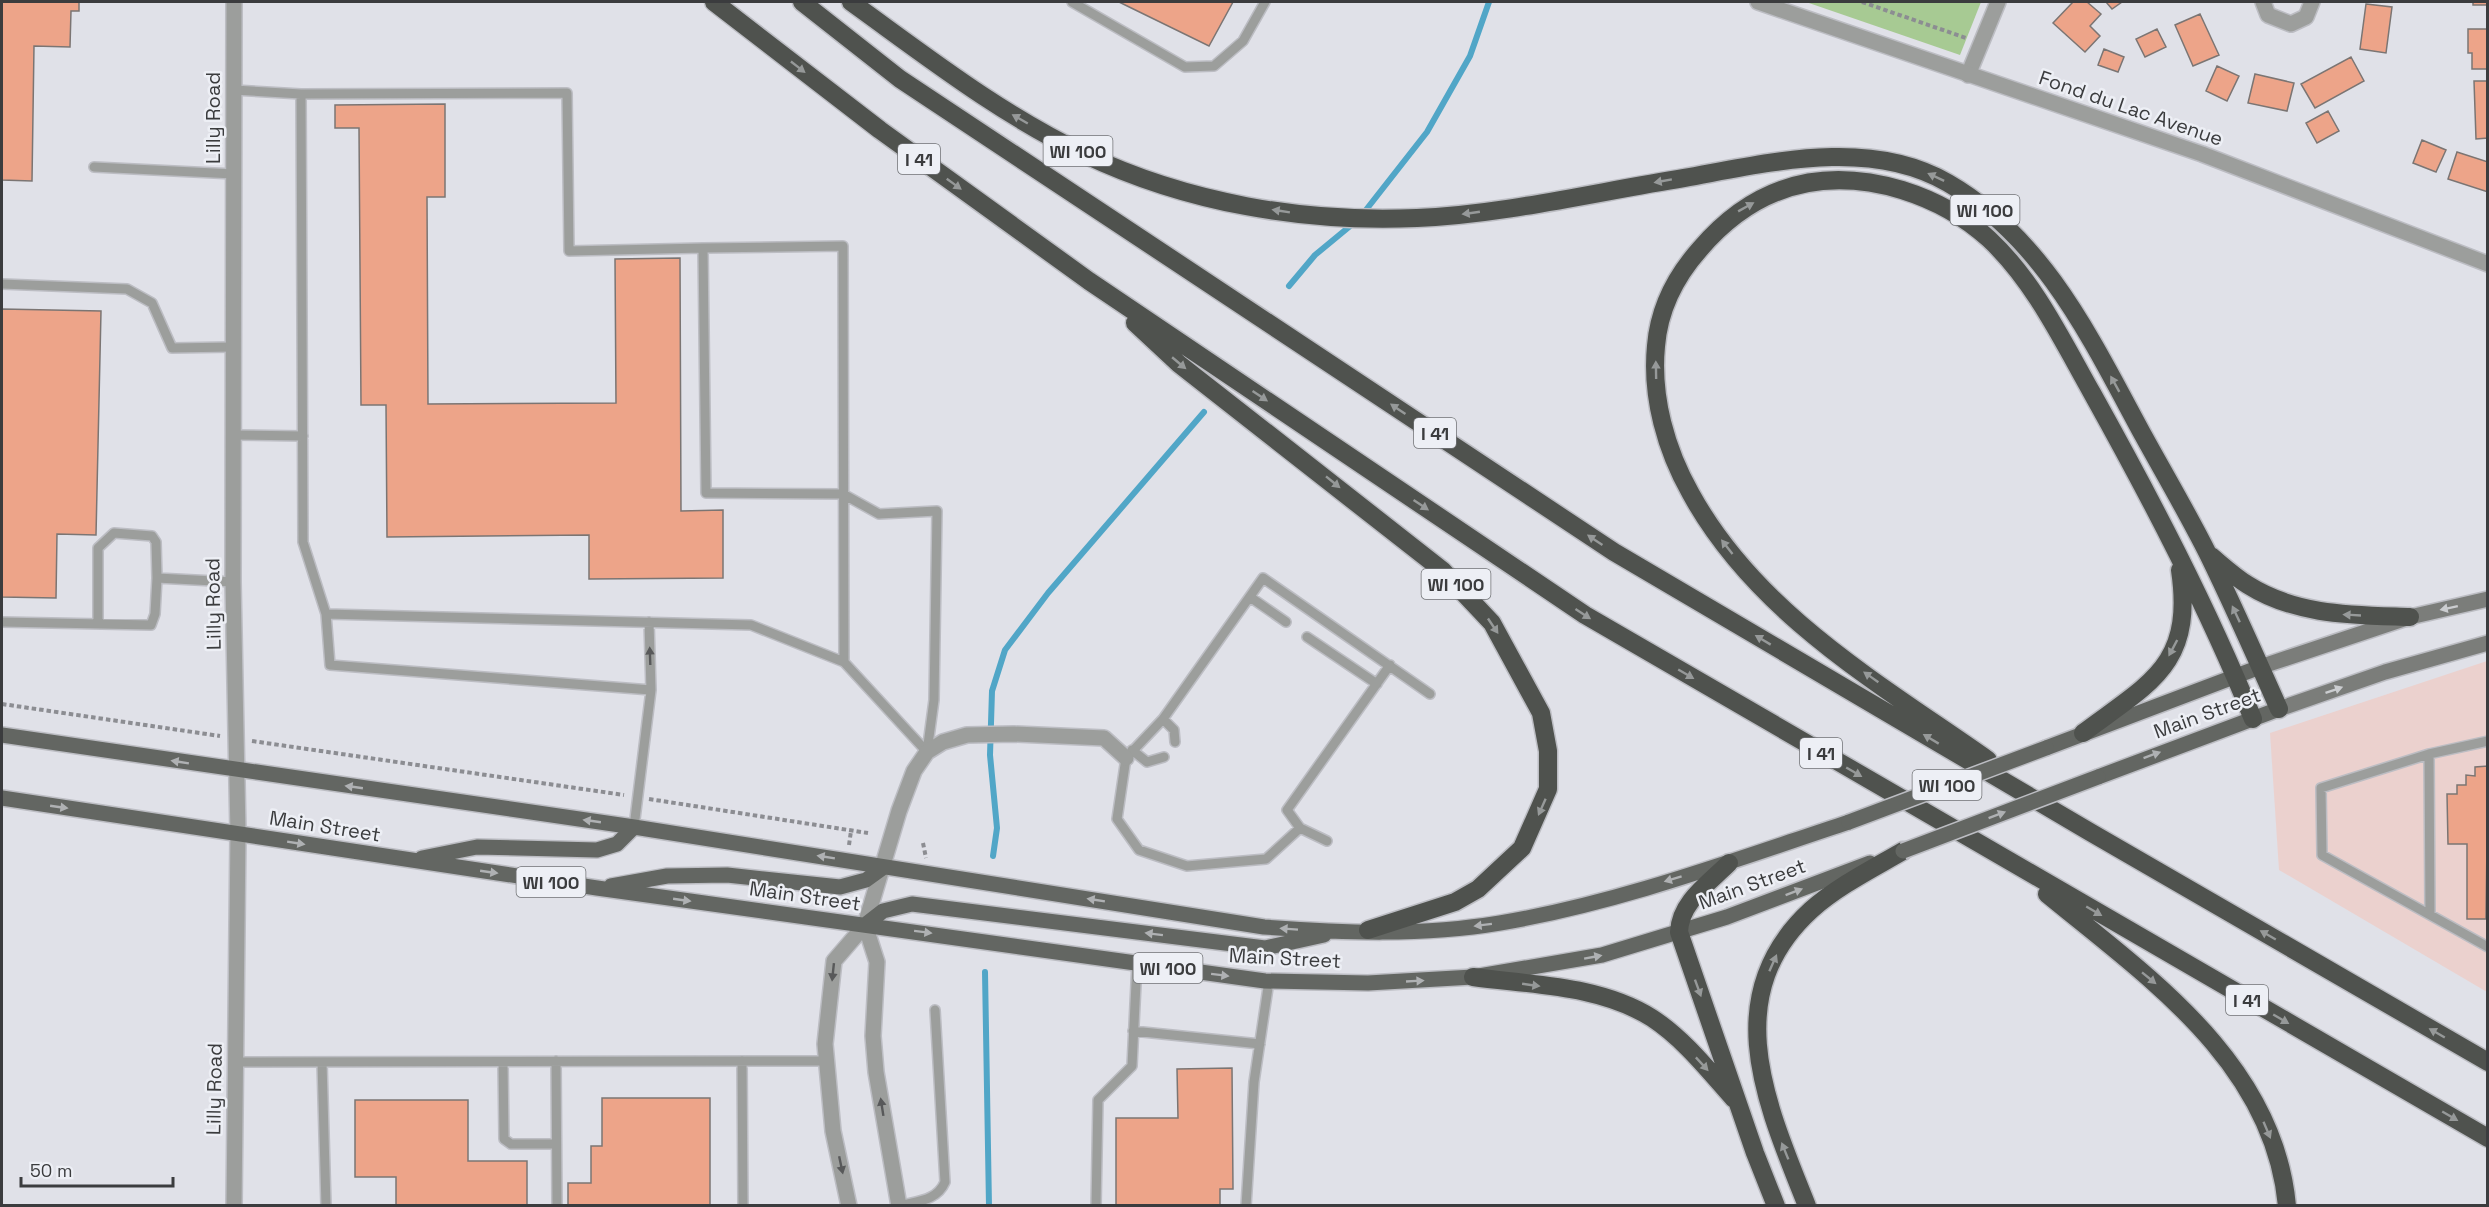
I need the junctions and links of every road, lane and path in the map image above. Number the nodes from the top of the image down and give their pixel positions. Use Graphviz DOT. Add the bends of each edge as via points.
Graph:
graph roads {
  1 [pos="234,2"];
  2 [pos="714,2"];
  3 [pos="802,2"];
  4 [pos="851,2"];
  5 [pos="1072,2"];
  6 [pos="1265,2"];
  7 [pos="1758,2"];
  8 [pos="1862,2"];
  9 [pos="1998,2"];
  10 [pos="2263,2"];
  11 [pos="2313,2"];
  12 [pos="1980,43"];
  13 [pos="1968,75"];
  14 [pos="234,90"];
  15 [pos="301,94"];
  16 [pos="94,168"];
  17 [pos="234,174"];
  18 [pos="703,248"];
  19 [pos="2487,264"];
  20 [pos="1089,281"];
  21 [pos="2,284"];
  22 [pos="232,347"];
  23 [pos="232,435"];
  24 [pos="303,436"];
  25 [pos="843,494"];
  26 [pos="2177,550"];
  27 [pos="2208,554"];
  28 [pos="157,578"];
  29 [pos="233,582"];
  30 [pos="1250,597"];
  31 [pos="2487,599"];
  32 [pos="326,614"];
  33 [pos="2410,617"];
  34 [pos="2,622"];
  35 [pos="649,622"];
  36 [pos="1286,622"];
  37 [pos="99,624"];
  38 [pos="1307,637"];
  39 [pos="2487,644"];
  40 [pos="844,662"];
  41 [pos="1390,665"];
  42 [pos="2260,667"];
  43 [pos="2236,677"];
  44 [pos="1377,684"];
  45 [pos="651,690"];
  46 [pos="1430,694"];
  47 [pos="2,704"];
  48 [pos="2279,710"];
  49 [pos="1163,719"];
  50 [pos="2253,719"];
  51 [pos="2083,733"];
  52 [pos="2,735"];
  53 [pos="213,735"];
  54 [pos="2487,741"];
  55 [pos="262,742"];
  56 [pos="1175,742"];
  57 [pos="927,752"];
  58 [pos="1129,754"];
  59 [pos="2429,754"];
  60 [pos="1164,758"];
  61 [pos="238,770"];
  62 [pos="2,798"];
  63 [pos="638,798"];
  64 [pos="634,827"];
  65 [pos="1300,828"];
  66 [pos="2090,832"];
  67 [pos="238,833"];
  68 [pos="868,833"];
  69 [pos="1327,841"];
  70 [pos="1903,851"];
  71 [pos="411,861"];
  72 [pos="2006,861"];
  73 [pos="1729,862"];
  74 [pos="884,867"];
  75 [pos="597,888"];
  76 [pos="2430,914"];
  77 [pos="865,925"];
  78 [pos="1368,930"];
  79 [pos="1336,932"];
  80 [pos="1679,932"];
  81 [pos="2487,947"];
  82 [pos="1137,963"];
  83 [pos="1473,977"];
  84 [pos="1269,981"];
  85 [pos="935,1010"];
  86 [pos="1133,1031"];
  87 [pos="1260,1044"];
  88 [pos="556,1061"];
  89 [pos="742,1061"];
  90 [pos="826,1061"];
  91 [pos="236,1062"];
  92 [pos="322,1062"];
  93 [pos="503,1062"];
  94 [pos="2487,1062"];
  95 [pos="1740,1105"];
  96 [pos="2487,1138"];
  97 [pos="556,1144"];
  98 [pos="234,1206"];
  99 [pos="326,1206"];
  100 [pos="556,1206"];
  101 [pos="743,1206"];
  102 [pos="849,1206"];
  103 [pos="899,1206"];
  104 [pos="1096,1206"];
  105 [pos="1246,1206"];
  106 [pos="1776,1206"];
  107 [pos="1807,1206"];
  108 [pos="2287,1206"];
  1 -- 14 [label="street, Lilly Road"];
  2 -- 20 [label="highway, I 41, one-way" via="879,130"];
  66 -- 3 [label="highway, I 41, one-way" via="1614,552 900,79"];
  27 -- 4 [label="highway, WI 100, one-way" via="2081,321 2037,258 2006,225 1931,174 1887,160 1817,158 1479,212 1419,218 1301,214 1214,199 1145,179 1085,154 1015,117"];
  5 -- 6 [label="lane" via="1185,67 1214,66 1243,41"];
  7 -- 13 [label="street, Fond du Lac Avenue"];
  8 -- 12 [label="path"];
  9 -- 12 [label="street"];
  10 -- 11 [label="street" via="2268,15 2291,24 2306,17"];
  12 -- 13 [label="street"];
  13 -- 19 [label="street, Fond du Lac Avenue" via="2202,154"];
  14 -- 15 [label="lane"];
  14 -- 17 [label="street, Lilly Road"];
  15 -- 18 [label="lane" via="567,93 569,250"];
  15 -- 24 [label="lane"];
  16 -- 17 [label="lane"];
  17 -- 22 [label="street, Lilly Road"];
  18 -- 25 [label="lane" via="706,493"];
  18 -- 25 [label="lane" via="843,246"];
  20 -- 72 [label="highway, I 41, one-way" via="1585,615"];
  20 -- 78 [label="highway, WI 100, one-way" via="1179,364 1442,570 1492,623 1541,713 1548,751 1548,789 1522,848 1478,889 1455,902"];
  21 -- 22 [label="lane" via="127,289 152,303 172,348"];
  22 -- 23 [label="street, Lilly Road"];
  23 -- 24 [label="lane"];
  23 -- 29 [label="street, Lilly Road"];
  24 -- 32 [label="lane" via="303,542"];
  25 -- 40 [label="lane"];
  25 -- 57 [label="lane" via="879,514 937,511 934,700"];
  26 -- 43 [label="highway"];
  26 -- 51 [label="highway, one-way" via="2184,607 2176,644 2157,677"];
  66 -- 26 [label="highway, one-way" via="1814,637 1746,572 1718,536 1690,494 1658,402 1656,342 1671,290 1720,225 1741,209 1792,186 1854,180 1939,204 1988,238 2020,272 2068,349"];
  33 -- 27 [label="highway, one-way" via="2328,613 2290,605 2247,584"];
  42 -- 27 [label="highway, WI 100, one-way"];
  28 -- 29 [label="lane"];
  28 -- 37 [label="lane" via="151,625"];
  28 -- 37 [label="lane" via="156,542 152,536 114,533 98,548"];
  29 -- 61 [label="street, Lilly Road"];
  30 -- 36 [label="lane"];
  30 -- 41 [label="lane" via="1263,578"];
  30 -- 49 [label="lane"];
  31 -- 33 [label="main road, Main Street, one-way"];
  32 -- 35 [label="lane"];
  32 -- 45 [label="lane" via="330,665"];
  33 -- 42 [label="main road, Main Street"];
  34 -- 37 [label="lane"];
  35 -- 40 [label="lane" via="751,625"];
  45 -- 35 [label="lane, one-way"];
  38 -- 44 [label="lane"];
  48 -- 39 [label="main road, Main Street, one-way" via="2385,672"];
  40 -- 57 [label="lane"];
  41 -- 44 [label="lane"];
  41 -- 46 [label="lane"];
  42 -- 43 [label="main road, Main Street"];
  42 -- 48 [label="highway, WI 100"];
  43 -- 50 [label="highway"];
  43 -- 51 [label="main road, Main Street / WI 100"];
  44 -- 65 [label="lane" via="1287,810"];
  45 -- 63 [label="lane"];
  47 -- 53 [label="path"];
  48 -- 50 [label="main road, Main Street / WI 100"];
  49 -- 56 [label="lane" via="1174,730"];
  49 -- 58 [label="lane"];
  70 -- 50 [label="main road, Main Street / WI 100, one-way, bridge"];
  51 -- 73 [label="main road, Main Street / WI 100, bridge" via="1849,822"];
  61 -- 52 [label="main road, Main Street / WI 100, one-way"];
  54 -- 59 [label="lane"];
  55 -- 63 [label="path"];
  57 -- 58 [label="street" via="967,735 1014,734 1104,738"];
  57 -- 74 [label="street" via="914,771"];
  58 -- 60 [label="lane" via="1147,762"];
  58 -- 65 [label="lane" via="1117,819 1139,850 1187,866 1266,859"];
  59 -- 76 [label="lane"];
  59 -- 76 [label="lane" via="2320,788 2322,855"];
  64 -- 61 [label="main road, Main Street / WI 100, one-way"];
  61 -- 67 [label="street, Lilly Road"];
  62 -- 67 [label="main road, Main Street / WI 100, one-way"];
  63 -- 64 [label="lane"];
  63 -- 68 [label="path"];
  64 -- 71 [label="main road" via="617,844 597,850 477,848"];
  74 -- 64 [label="main road, Main Street / WI 100, one-way"];
  65 -- 69 [label="lane"];
  94 -- 66 [label="highway, I 41, one-way"];
  67 -- 71 [label="main road, Main Street / WI 100, one-way"];
  67 -- 91 [label="street, Lilly Road"];
  80 -- 70 [label="main road, Main Street / WI 100, one-way"];
  107 -- 70 [label="highway, one-way" via="1760,1072 1755,1044 1759,1005 1775,957 1810,911"];
  71 -- 75 [label="main road, Main Street / WI 100, one-way"];
  72 -- 96 [label="highway, I 41, one-way"];
  72 -- 108 [label="highway, one-way" via="2175,999 2217,1045 2262,1117 2280,1167"];
  73 -- 78 [label="main road, Main Street / WI 100, one-way" via="1576,908 1499,923 1452,929"];
  73 -- 80 [label="highway" via="1686,907"];
  74 -- 75 [label="main road" via="866,880 840,887 727,875 667,876"];
  74 -- 77 [label="street"];
  79 -- 74 [label="main road, Main Street / WI 100, one-way" via="1264,927"];
  75 -- 77 [label="main road, Main Street / WI 100, one-way"];
  76 -- 81 [label="lane"];
  79 -- 77 [label="main road, one-way" via="1265,948 912,904 883,911"];
  77 -- 82 [label="main road, Main Street / WI 100, one-way"];
  77 -- 90 [label="street, one-way" via="834,961"];
  103 -- 77 [label="street, one-way" via="876,1072 873,1036 877,962"];
  78 -- 79 [label="main road, Main Street / WI 100"];
  83 -- 80 [label="main road, Main Street / WI 100, one-way" via="1602,955"];
  80 -- 95 [label="highway, one-way"];
  82 -- 84 [label="main road, Main Street / WI 100, one-way"];
  82 -- 86 [label="lane"];
  84 -- 83 [label="main road, Main Street / WI 100, one-way" via="1368,983"];
  83 -- 95 [label="highway, one-way" via="1596,994 1639,1011 1681,1041"];
  84 -- 87 [label="lane"];
  85 -- 103 [label="lane" via="945,1182 931,1198"];
  86 -- 87 [label="lane"];
  86 -- 104 [label="lane" via="1132,1066 1098,1100"];
  87 -- 105 [label="lane"];
  88 -- 89 [label="lane"];
  88 -- 93 [label="lane"];
  88 -- 97 [label="lane"];
  89 -- 90 [label="lane"];
  89 -- 101 [label="lane"];
  90 -- 102 [label="street, one-way" via="833,1131"];
  91 -- 92 [label="lane"];
  91 -- 98 [label="street, Lilly Road"];
  92 -- 93 [label="lane"];
  92 -- 99 [label="lane"];
  93 -- 97 [label="lane" via="504,1138 512,1144"];
  95 -- 106 [label="highway"];
  97 -- 100 [label="lane"];
}
